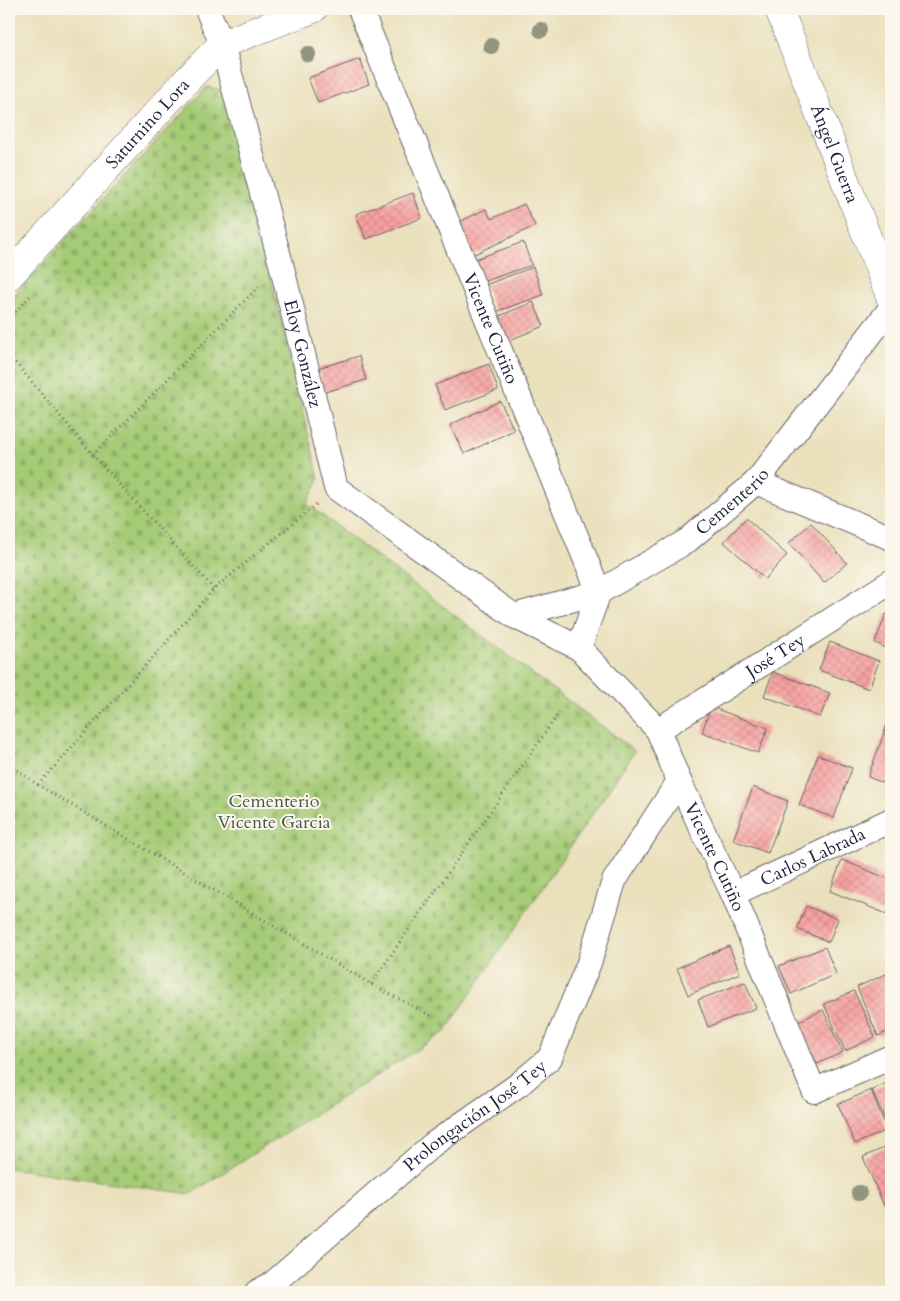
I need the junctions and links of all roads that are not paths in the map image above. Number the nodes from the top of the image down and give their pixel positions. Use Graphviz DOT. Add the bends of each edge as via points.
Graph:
graph roads {
  1 [pos="207,9"];
  2 [pos="313,9"];
  3 [pos="360,9"];
  4 [pos="779,9"];
  5 [pos="222,44"];
  6 [pos="9,276"];
  7 [pos="891,298"];
  8 [pos="891,308"];
  9 [pos="756,482"];
  10 [pos="891,538"];
  11 [pos="891,582"];
  12 [pos="599,592"];
  13 [pos="514,616"];
  14 [pos="579,648"];
  15 [pos="658,730"];
  16 [pos="679,781"];
  17 [pos="891,820"];
  18 [pos="733,894"];
  19 [pos="891,1057"];
  20 [pos="256,1292"];
  1 -- 5 [label="street, Eloy González"];
  2 -- 5 [label="street, Saturnino Lora"];
  3 -- 12 [label="street, Vicente Cutiño"];
  4 -- 7 [label="street, Ángel Guerra"];
  5 -- 6 [label="street, Saturnino Lora"];
  5 -- 13 [label="street, Eloy González" via="336,488"];
  8 -- 9 [label="street, Cementerio"];
  9 -- 10 [label="street"];
  9 -- 12 [label="street, Cementerio" via="686,541"];
  11 -- 15 [label="street, José Tey"];
  12 -- 13 [label="street, Cementerio"];
  12 -- 14 [label="street"];
  13 -- 14 [label="street, Vicente Cutiño"];
  14 -- 15 [label="street, Vicente Cutiño"];
  15 -- 16 [label="street, Vicente Cutiño"];
  16 -- 18 [label="street, Vicente Cutiño"];
  16 -- 20 [label="street, Prolongación José Tey" via="614,881 589,963 550,1058 518,1085 432,1144 272,1284"];
  17 -- 18 [label="street, Carlos Labrada"];
  18 -- 19 [label="street, Vicente Cutiño" via="814,1091"];
}
